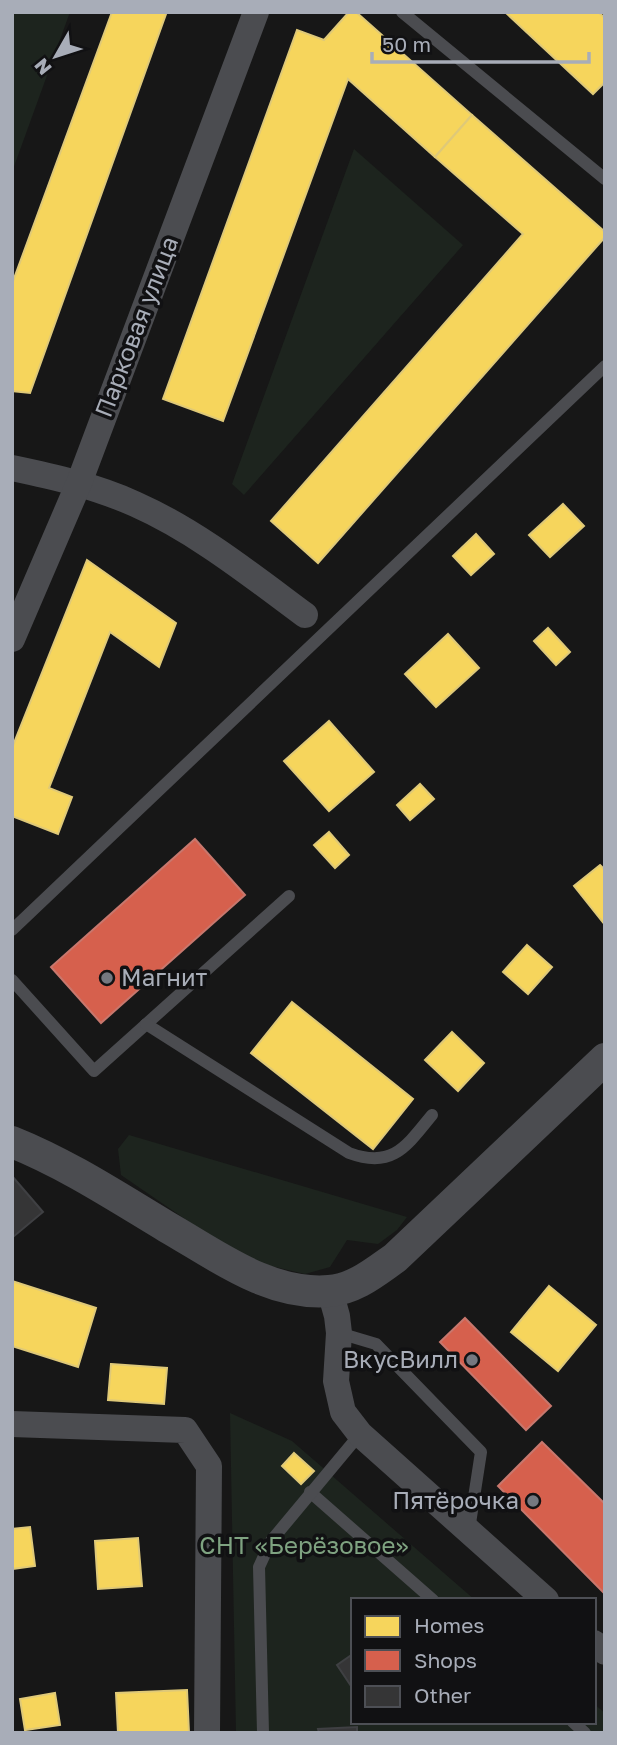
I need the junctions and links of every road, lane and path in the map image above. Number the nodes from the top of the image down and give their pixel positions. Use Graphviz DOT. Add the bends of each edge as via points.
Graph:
graph roads {
  1 [pos="256,12"];
  2 [pos="402,12"];
  3 [pos="605,179"];
  4 [pos="605,366"];
  5 [pos="12,468"];
  6 [pos="79,483"];
  7 [pos="305,615"];
  8 [pos="12,639"];
  9 [pos="289,896"];
  10 [pos="12,930"];
  11 [pos="12,980"];
  12 [pos="146,1024"];
  13 [pos="605,1059"];
  14 [pos="432,1115"];
  15 [pos="12,1142"];
  16 [pos="330,1291"];
  17 [pos="339,1333"];
  18 [pos="12,1424"];
  19 [pos="360,1434"];
  20 [pos="310,1492"];
  21 [pos="469,1531"];
  22 [pos="431,1598"];
  23 [pos="544,1598"];
  24 [pos="207,1733"];
  25 [pos="263,1733"];
  1 -- 6 [label="street, Парковая улица"];
  2 -- 3 [label="lane"];
  4 -- 10 [label="lane"];
  5 -- 6 [label="street"];
  6 -- 7 [label="street" via="137,505 183,530"];
  6 -- 8 [label="street, Парковая улица"];
  9 -- 12 [label="lane"];
  11 -- 12 [label="lane" via="94,1071"];
  12 -- 14 [label="lane" via="349,1153 368,1160 396,1155"];
  13 -- 16 [label="street" via="395,1258 364,1281"];
  15 -- 16 [label="street" via="49,1157 245,1273 290,1289"];
  16 -- 17 [label="street"];
  17 -- 19 [label="street" via="336,1381 343,1412"];
  17 -- 21 [label="lane" via="376,1344 481,1452"];
  18 -- 24 [label="street" via="186,1430 209,1466"];
  19 -- 20 [label="lane"];
  19 -- 21 [label="street"];
  20 -- 22 [label="lane"];
  20 -- 25 [label="lane" via="271,1541 259,1567"];
  21 -- 23 [label="street"];
}
